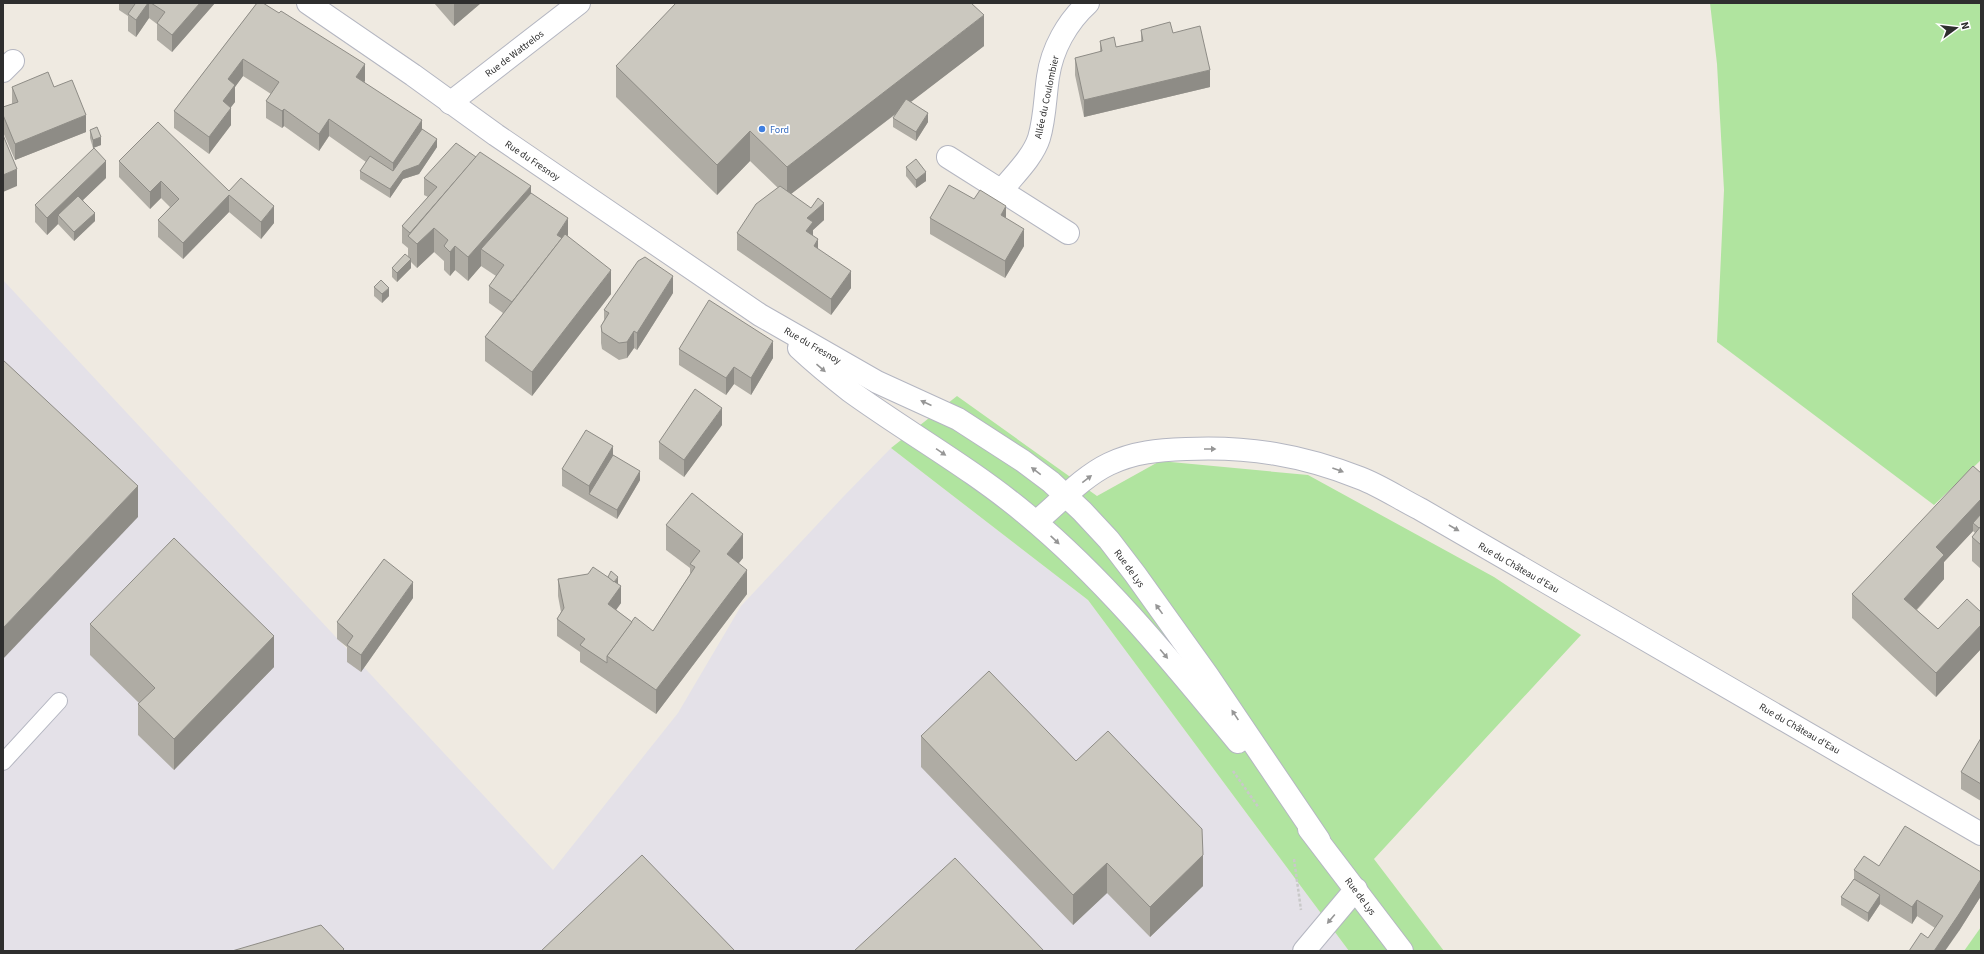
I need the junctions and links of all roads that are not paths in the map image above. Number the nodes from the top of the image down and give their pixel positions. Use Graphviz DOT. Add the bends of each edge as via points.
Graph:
graph roads {
  1 [pos="308,3"];
  2 [pos="579,3"];
  3 [pos="1088,3"];
  4 [pos="450,103"];
  5 [pos="948,157"];
  6 [pos="1002,190"];
  7 [pos="1068,232"];
  8 [pos="760,315"];
  9 [pos="865,375"];
  10 [pos="850,391"];
  11 [pos="1066,496"];
  12 [pos="1036,522"];
  13 [pos="59,701"];
  14 [pos="3,762"];
  15 [pos="1981,834"];
  16 [pos="1319,840"];
  17 [pos="1356,889"];
  18 [pos="1309,944"];
  19 [pos="1402,951"];
  1 -- 4 [label="street, Rue du Fresnoy"];
  2 -- 4 [label="street, Rue de Wattrelos"];
  3 -- 6 [label="street, Allée du Coulombier" via="1065,30 1054,53 1038,139"];
  4 -- 8 [label="street, Rue du Fresnoy"];
  5 -- 6 [label="street"];
  6 -- 7 [label="street"];
  8 -- 9 [label="street, Rue du Fresnoy"];
  8 -- 10 [label="street, Rue du Fresnoy, one-way"];
  11 -- 9 [label="street, Rue de Lys, one-way" via="1023,461 958,419"];
  10 -- 12 [label="street, Rue de Lys, one-way" via="991,487"];
  11 -- 12 [label="street, Rue du Château d'Eau"];
  11 -- 15 [label="street, Rue du Château d'Eau, one-way" via="1108,464 1131,455 1157,450 1242,448 1322,464 1362,479 1420,509"];
  16 -- 11 [label="street, Rue de Lys, one-way" via="1208,676 1135,574 1109,540"];
  12 -- 16 [label="street, Rue de Lys, one-way" via="1103,587 1152,640"];
  13 -- 14 [label="lane"];
  16 -- 17 [label="street, Rue de Lys"];
  17 -- 18 [label="street, one-way"];
  17 -- 19 [label="street, Rue de Lys"];
}
